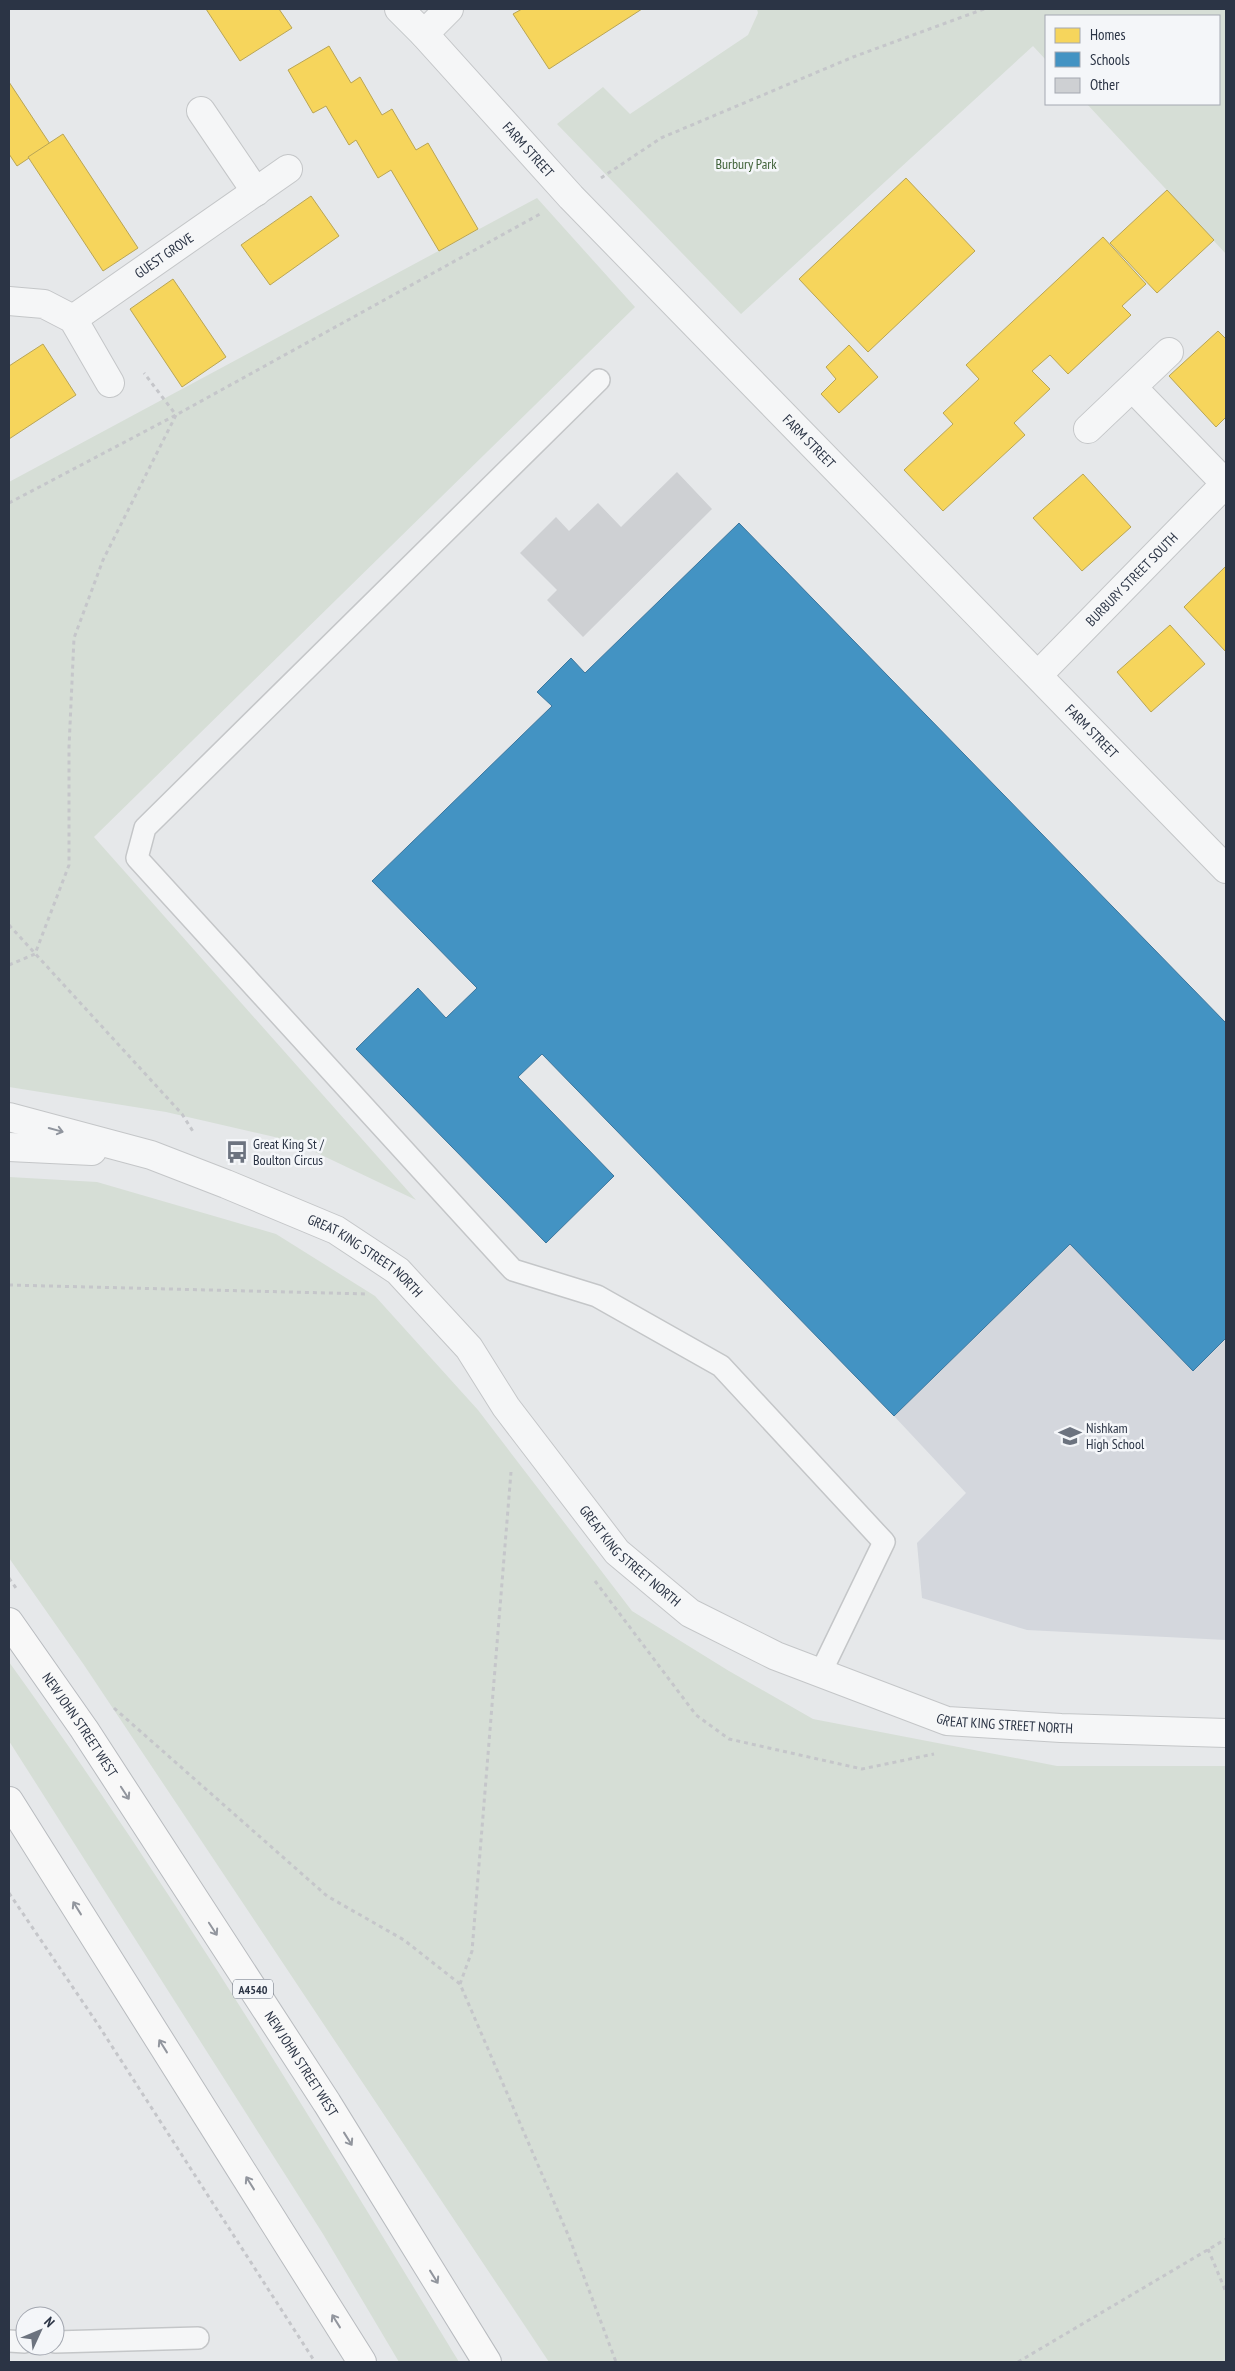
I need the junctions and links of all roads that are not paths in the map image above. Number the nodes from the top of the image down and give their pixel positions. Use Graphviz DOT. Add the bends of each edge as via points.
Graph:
graph roads {
  1 [pos="399,9"];
  2 [pos="449,9"];
  3 [pos="424,34"];
  4 [pos="201,111"];
  5 [pos="288,169"];
  6 [pos="256,192"];
  7 [pos="9,301"];
  8 [pos="73,319"];
  9 [pos="1170,352"];
  10 [pos="599,380"];
  11 [pos="110,383"];
  12 [pos="1133,388"];
  13 [pos="1088,428"];
  14 [pos="1226,484"];
  15 [pos="1038,675"];
  16 [pos="1226,869"];
  17 [pos="9,1117"];
  18 [pos="9,1147"];
  19 [pos="151,1155"];
  20 [pos="9,1622"];
  21 [pos="821,1672"];
  22 [pos="1226,1733"];
  23 [pos="9,1800"];
  24 [pos="198,2338"];
  25 [pos="65,2342"];
  26 [pos="362,2362"];
  27 [pos="487,2362"];
  1 -- 3 [label="street, FARM STREET"];
  2 -- 3 [label="street"];
  3 -- 15 [label="street, FARM STREET" via="571,197"];
  4 -- 6 [label="street"];
  5 -- 6 [label="street, GUEST GROVE"];
  6 -- 8 [label="street, GUEST GROVE"];
  7 -- 8 [label="street" via="44,304"];
  8 -- 11 [label="street"];
  9 -- 12 [label="street"];
  10 -- 21 [label="lane" via="145,828 137,858 513,1270 596,1296 721,1366 884,1542"];
  12 -- 13 [label="street"];
  12 -- 14 [label="street"];
  14 -- 15 [label="street, BURBURY STREET SOUTH"];
  15 -- 16 [label="street, FARM STREET"];
  17 -- 19 [label="street, GREAT KING STREET NORTH, one-way"];
  18 -- 19 [label="street, GREAT KING STREET NORTH"];
  19 -- 21 [label="street, GREAT KING STREET NORTH" via="336,1230 398,1271 469,1348 506,1407 617,1552 690,1613 776,1656"];
  20 -- 27 [label="highway, NEW JOHN STREET WEST / A4540, one-way" via="84,1729 322,2095"];
  21 -- 22 [label="street, GREAT KING STREET NORTH" via="947,1721"];
  26 -- 23 [label="highway, one-way"];
  24 -- 25 [label="lane"];
}
